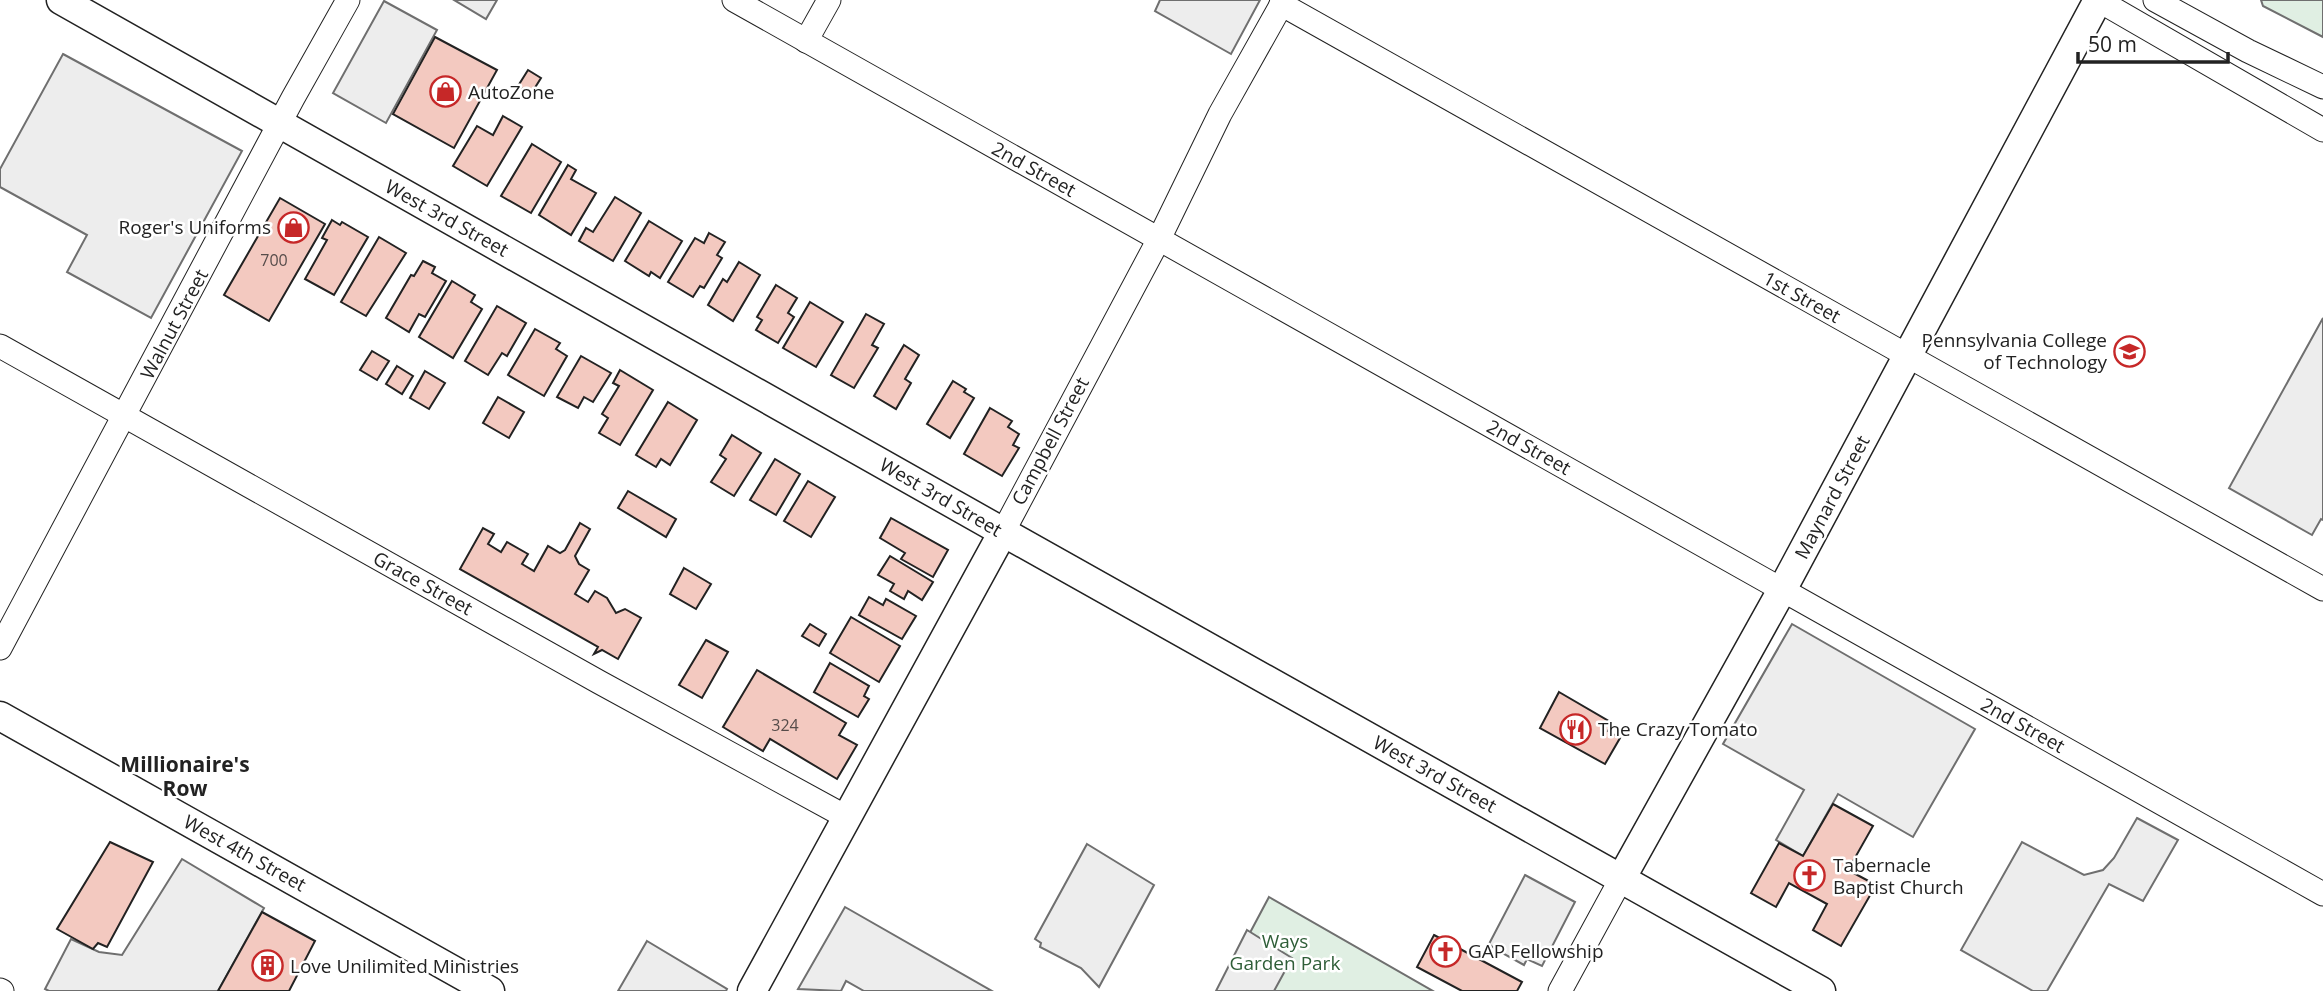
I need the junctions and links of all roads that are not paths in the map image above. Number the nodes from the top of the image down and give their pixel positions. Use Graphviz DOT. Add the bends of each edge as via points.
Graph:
graph roads {
  1 [pos="61,0"];
  2 [pos="348,0"];
  3 [pos="734,0"];
  4 [pos="829,0"];
  5 [pos="2098,0"];
  6 [pos="2155,0"];
  7 [pos="1282,2"];
  8 [pos="807,41"];
  9 [pos="2323,87"];
  10 [pos="280,123"];
  11 [pos="2323,130"];
  12 [pos="1160,239"];
  13 [pos="0,346"];
  14 [pos="1908,356"];
  15 [pos="126,416"];
  16 [pos="1003,532"];
  17 [pos="2323,589"];
  18 [pos="1782,590"];
  19 [pos="0,648"];
  20 [pos="0,716"];
  21 [pos="848,817"];
  22 [pos="1620,878"];
  23 [pos="2323,894"];
  24 [pos="490,991"];
  25 [pos="751,991"];
  26 [pos="1560,991"];
  27 [pos="1821,991"];
  1 -- 10 [label="main road, West 3rd Street"];
  2 -- 10 [label="street, Walnut Street"];
  3 -- 8 [label="street, 2nd Street"];
  4 -- 8 [label="street"];
  5 -- 11 [label="street"];
  5 -- 14 [label="main road, Maynard Street"];
  6 -- 9 [label="street"];
  7 -- 12 [label="street, Campbell Street" via="1220,114"];
  7 -- 14 [label="street, 1st Street"];
  8 -- 12 [label="street, 2nd Street"];
  10 -- 15 [label="street, Walnut Street"];
  10 -- 16 [label="main road, West 3rd Street"];
  12 -- 16 [label="street, Campbell Street"];
  12 -- 18 [label="street, 2nd Street"];
  13 -- 15 [label="street, Grace Street"];
  14 -- 17 [label="street, 1st Street"];
  14 -- 18 [label="main road, Maynard Street"];
  15 -- 19 [label="street, Walnut Street"];
  15 -- 21 [label="street, Grace Street"];
  16 -- 21 [label="main road, Campbell Street"];
  16 -- 22 [label="main road, West 3rd Street"];
  18 -- 22 [label="main road, Maynard Street"];
  18 -- 23 [label="street, 2nd Street"];
  20 -- 24 [label="main road, West 4th Street"];
  21 -- 25 [label="main road, Campbell Street"];
  22 -- 26 [label="street, Maynard Street"];
  22 -- 27 [label="main road, West 3rd Street"];
}
